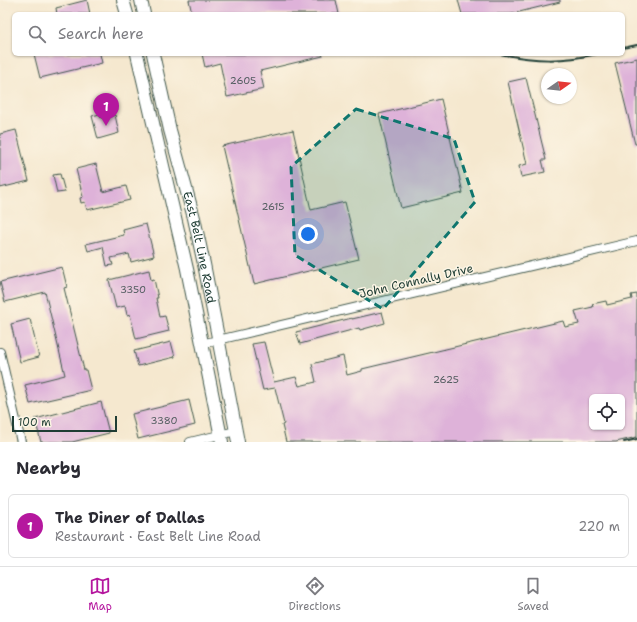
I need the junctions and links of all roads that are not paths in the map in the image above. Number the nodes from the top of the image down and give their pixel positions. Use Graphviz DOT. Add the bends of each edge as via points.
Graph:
graph roads {
  1 [pos="124,0"];
  2 [pos="141,0"];
  3 [pos="127,12"];
  4 [pos="144,12"];
  5 [pos="137,56"];
  6 [pos="153,56"];
  7 [pos="170,130"];
  8 [pos="156,133"];
  9 [pos="637,241"];
  10 [pos="218,340"];
  11 [pos="201,344"];
  12 [pos="0,352"];
  13 [pos="237,437"];
  14 [pos="221,438"];
  15 [pos="21,442"];
  16 [pos="190,442"];
  1 -- 3 [label="main road"];
  2 -- 4 [label="main road"];
  5 -- 8 [label="main road, East Belt Line Road"];
  6 -- 7 [label="main road, East Belt Line Road"];
  7 -- 8 [label="main road"];
  7 -- 10 [label="main road, East Belt Line Road" via="196,226"];
  8 -- 11 [label="main road, East Belt Line Road"];
  9 -- 10 [label="street, John Connally Drive"];
  10 -- 11 [label="street, John Connally Drive"];
  10 -- 13 [label="main road, East Belt Line Road"];
  11 -- 14 [label="main road, East Belt Line Road"];
  12 -- 15 [label="street"];
  13 -- 14 [label="street"];
  14 -- 16 [label="street"];
}
